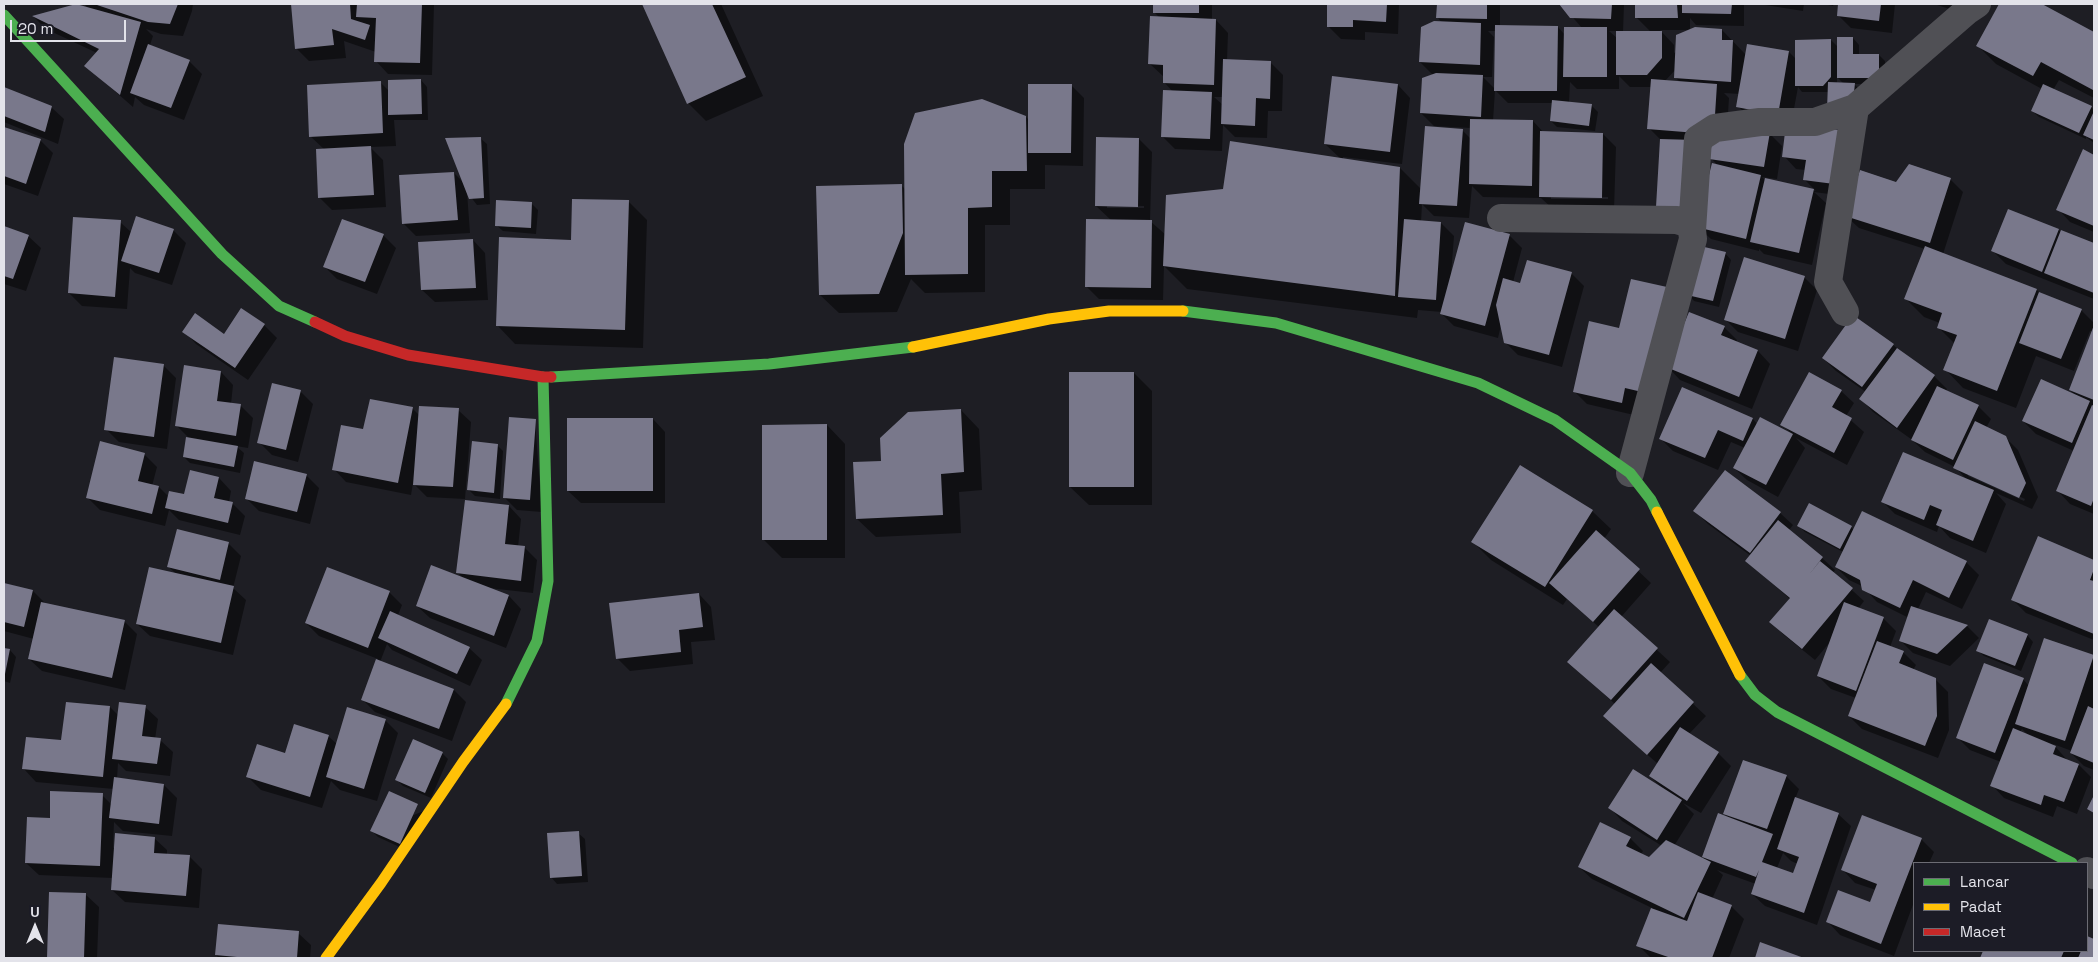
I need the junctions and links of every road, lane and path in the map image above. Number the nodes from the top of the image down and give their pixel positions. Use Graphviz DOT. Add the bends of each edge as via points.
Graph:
graph roads {
  1 [pos="1978,4"];
  2 [pos="4,15"];
  3 [pos="1855,108"];
  4 [pos="1502,218"];
  5 [pos="1692,230"];
  6 [pos="1845,312"];
  7 [pos="543,377"];
  8 [pos="1630,473"];
  9 [pos="2070,862"];
  10 [pos="326,958"];
  1 -- 3 [label="street"];
  2 -- 7 [label="street" via="222,254 279,306 345,336 408,355"];
  3 -- 5 [label="street" via="1815,122 1760,122 1715,128 1698,139"];
  3 -- 6 [label="street" via="1828,282"];
  4 -- 5 [label="street" via="1677,220 1687,223"];
  5 -- 8 [label="street" via="1693,239"];
  7 -- 8 [label="street" via="769,364 913,347 1049,319 1109,311 1175,310 1276,323 1478,383 1555,420"];
  7 -- 10 [label="street" via="548,581 537,641 509,700"];
  8 -- 9 [label="street" via="1651,500 1742,679 1755,695 1776,712"];
}
